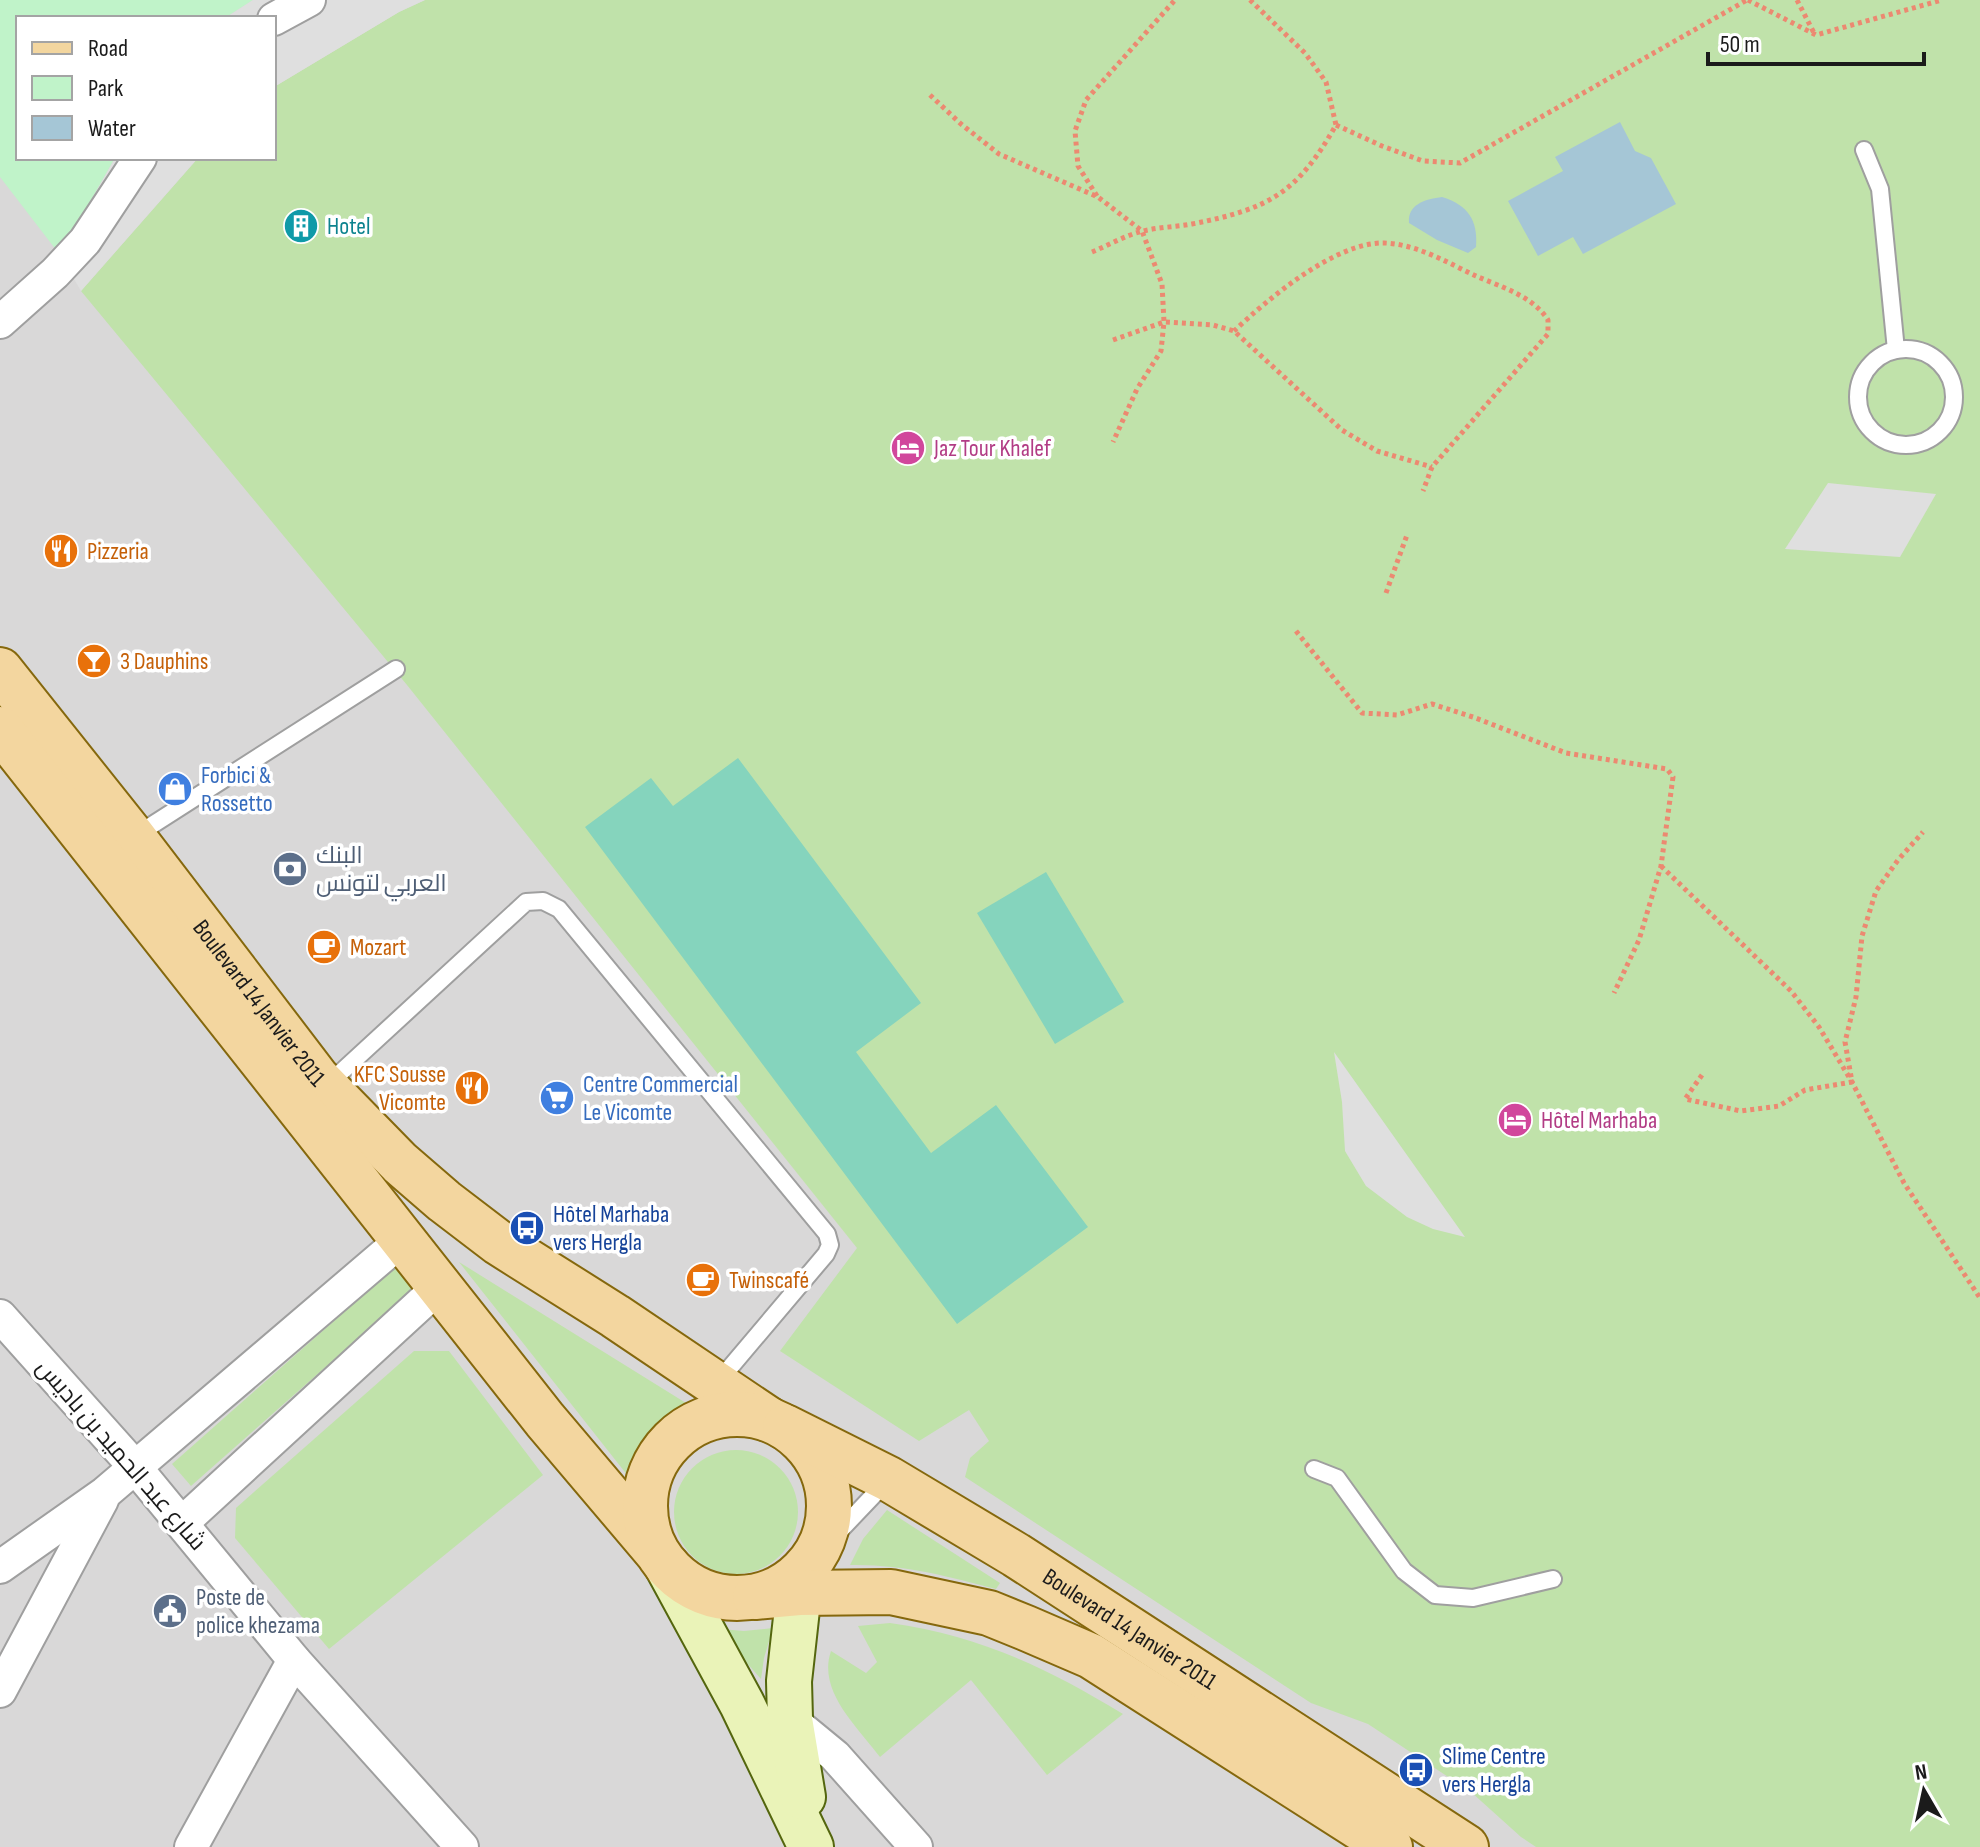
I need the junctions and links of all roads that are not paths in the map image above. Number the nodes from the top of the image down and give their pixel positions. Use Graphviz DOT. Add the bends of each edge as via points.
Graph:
graph roads {
  1 [pos="309,0"];
  2 [pos="276,18"];
  3 [pos="1864,150"];
  4 [pos="139,160"];
  5 [pos="0,322"];
  6 [pos="1896,350"];
  7 [pos="396,669"];
  8 [pos="0,670"];
  9 [pos="0,729"];
  10 [pos="133,837"];
  11 [pos="325,1087"];
  12 [pos="404,1238"];
  13 [pos="440,1286"];
  14 [pos="0,1316"];
  15 [pos="717,1383"];
  16 [pos="776,1423"];
  17 [pos="135,1467"];
  18 [pos="1314,1469"];
  19 [pos="889,1479"];
  20 [pos="105,1493"];
  21 [pos="182,1523"];
  22 [pos="662,1559"];
  23 [pos="0,1567"];
  24 [pos="804,1575"];
  25 [pos="1553,1579"];
  26 [pos="294,1660"];
  27 [pos="0,1691"];
  28 [pos="742,1704"];
  29 [pos="790,1719"];
  30 [pos="191,1847"];
  31 [pos="462,1847"];
  32 [pos="916,1847"];
  33 [pos="1390,1847"];
  34 [pos="1466,1847"];
  1 -- 2 [label="street"];
  3 -- 6 [label="lane" via="1880,189"];
  4 -- 5 [label="street" via="85,241"];
  6 -- 6 [label="lane" via="1865,370 1858,407 1879,437 1915,444 1933,437 1946,423 1953,387 1946,370 1932,357 1915,349"];
  7 -- 10 [label="lane"];
  8 -- 10 [label="main road, Boulevard 14 Janvier 2011"];
  9 -- 12 [label="main road, Boulevard 14 Janvier 2011"];
  10 -- 11 [label="main road, Boulevard 14 Janvier 2011"];
  11 -- 15 [label="main road, Boulevard 14 Janvier 2011" via="400,1163 477,1226"];
  11 -- 15 [label="lane" via="526,902 543,901 559,909 827,1234 826,1254"];
  12 -- 13 [label="main road, Boulevard 14 Janvier 2011"];
  12 -- 17 [label="street"];
  13 -- 21 [label="street"];
  13 -- 22 [label="main road, Boulevard 14 Janvier 2011"];
  14 -- 17 [label="street, شارع عبد الحميد بن باديس"];
  15 -- 16 [label="main road, Boulevard 14 Janvier 2011"];
  16 -- 19 [label="main road, Boulevard 14 Janvier 2011"];
  16 -- 22 [label="main road" via="737,1414 705,1419 678,1435 657,1459 646,1489 646,1521"];
  16 -- 24 [label="main road" via="808,1446 824,1472 830,1502 826,1533"];
  17 -- 20 [label="street"];
  17 -- 21 [label="street, شارع عبد الحميد بن باديس"];
  18 -- 25 [label="lane" via="1337,1478 1404,1571 1435,1595 1473,1598"];
  19 -- 24 [label="lane"];
  19 -- 34 [label="main road, Boulevard 14 Janvier 2011" via="1016,1555"];
  20 -- 23 [label="street"];
  20 -- 27 [label="street"];
  21 -- 26 [label="street, شارع عبد الحميد بن باديس"];
  22 -- 24 [label="main road" via="685,1582 731,1598 755,1597"];
  22 -- 28 [label="main road"];
  24 -- 29 [label="main road" via="789,1681"];
  24 -- 33 [label="main road, Boulevard 14 Janvier 2011" via="989,1613 1091,1656"];
  26 -- 30 [label="street"];
  26 -- 31 [label="street, شارع عبد الحميد بن باديس"];
  28 -- 29 [label="street"];
  28 -- 29 [label="main road" via="811,1847"];
  29 -- 32 [label="street" via="835,1756"];
}
